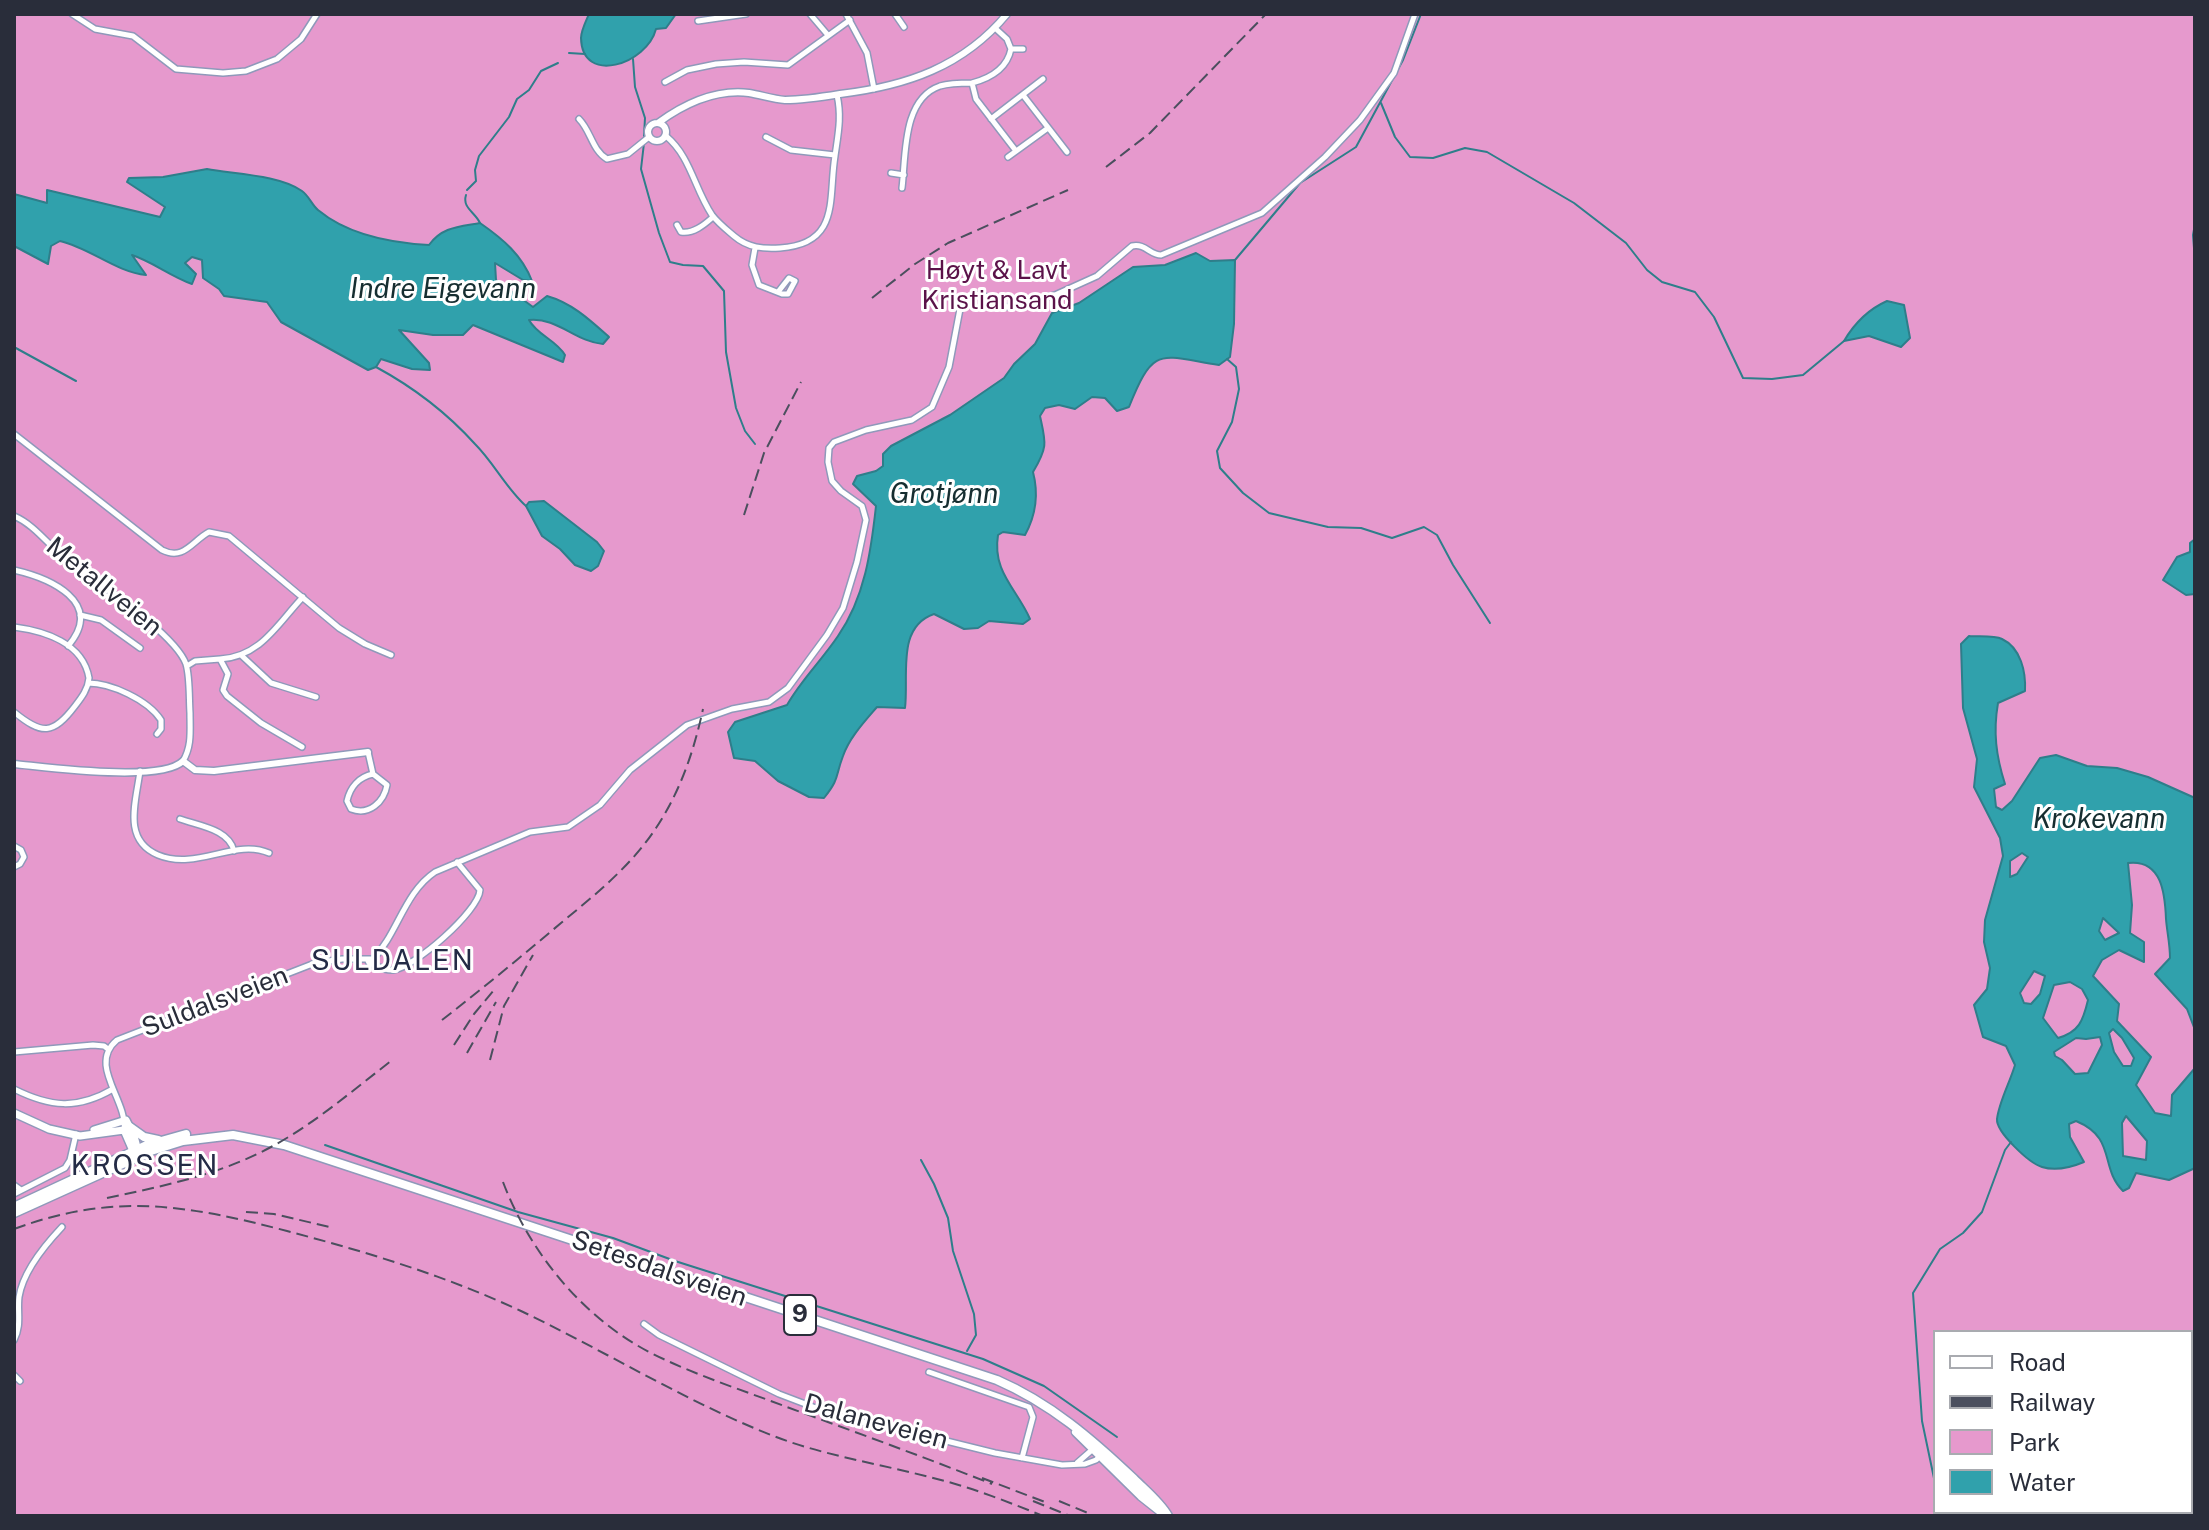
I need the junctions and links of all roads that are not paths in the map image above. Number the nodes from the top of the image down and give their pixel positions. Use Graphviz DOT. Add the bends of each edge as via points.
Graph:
graph roads {
  1 [pos="72,14"];
  2 [pos="317,14"];
  3 [pos="746,14"];
  4 [pos="810,14"];
  5 [pos="895,14"];
  6 [pos="1007,14"];
  7 [pos="1415,14"];
  8 [pos="848,17"];
  9 [pos="698,21"];
  10 [pos="904,27"];
  11 [pos="995,28"];
  12 [pos="827,34"];
  13 [pos="1011,49"];
  14 [pos="1023,49"];
  15 [pos="1043,79"];
  16 [pos="665,82"];
  17 [pos="972,83"];
  18 [pos="874,90"];
  19 [pos="837,95"];
  20 [pos="1023,95"];
  21 [pos="679,110"];
  22 [pos="579,119"];
  23 [pos="991,119"];
  24 [pos="658,123"];
  25 [pos="1048,128"];
  26 [pos="666,133"];
  27 [pos="649,137"];
  28 [pos="766,137"];
  29 [pos="1016,151"];
  30 [pos="1067,152"];
  31 [pos="835,155"];
  32 [pos="1008,157"];
  33 [pos="891,173"];
  34 [pos="904,175"];
  35 [pos="902,188"];
  36 [pos="713,217"];
  37 [pos="677,225"];
  38 [pos="755,248"];
  39 [pos="778,292"];
  40 [pos="14,434"];
  41 [pos="14,516"];
  42 [pos="14,570"];
  43 [pos="303,597"];
  44 [pos="80,615"];
  45 [pos="14,627"];
  46 [pos="68,646"];
  47 [pos="140,648"];
  48 [pos="391,655"];
  49 [pos="242,656"];
  50 [pos="220,659"];
  51 [pos="187,666"];
  52 [pos="88,683"];
  53 [pos="316,697"];
  54 [pos="14,712"];
  55 [pos="157,734"];
  56 [pos="302,747"];
  57 [pos="368,752"];
  58 [pos="183,761"];
  59 [pos="14,764"];
  60 [pos="140,771"];
  61 [pos="373,774"];
  62 [pos="180,819"];
  63 [pos="14,846"];
  64 [pos="234,851"];
  65 [pos="269,853"];
  66 [pos="457,862"];
  67 [pos="14,867"];
  68 [pos="368,961"];
  69 [pos="108,1049"];
  70 [pos="14,1052"];
  71 [pos="14,1089"];
  72 [pos="114,1091"];
  73 [pos="14,1113"];
  74 [pos="126,1122"];
  75 [pos="76,1134"];
  76 [pos="163,1140"];
  77 [pos="284,1145"];
  78 [pos="137,1153"];
  79 [pos="14,1185"];
  80 [pos="17,1192"];
  81 [pos="14,1210"];
  82 [pos="62,1227"];
  83 [pos="644,1324"];
  84 [pos="14,1340"];
  85 [pos="929,1372"];
  86 [pos="14,1375"];
  87 [pos="20,1381"];
  88 [pos="1099,1452"];
  89 [pos="1022,1458"];
  90 [pos="1076,1464"];
  91 [pos="1168,1516"];
  1 -- 2 [label="street" via="95,29 133,36 176,69 223,73 277,59 301,39"];
  3 -- 9 [label="street"];
  4 -- 12 [label="street"];
  5 -- 10 [label="street"];
  6 -- 11 [label="street"];
  7 -- 66 [label="street" via="1398,65 1380,94 1335,147 1267,211 1161,255 1132,246 1097,276 1024,305 999,306 982,294 966,300 958,313 949,367 932,407 912,420 866,430 829,448 832,481 865,512 859,556 840,615 779,696 687,725 630,770 600,805 568,827 530,832"];
  8 -- 12 [label="street"];
  8 -- 18 [label="street" via="867,53"];
  11 -- 13 [label="street"];
  11 -- 18 [label="street" via="940,69"];
  12 -- 16 [label="street" via="788,65 716,64"];
  13 -- 14 [label="street"];
  13 -- 17 [label="street" via="997,72"];
  15 -- 20 [label="street"];
  17 -- 23 [label="street"];
  17 -- 34 [label="street" via="941,85 920,100 910,125"];
  18 -- 19 [label="street"];
  19 -- 21 [label="street" via="787,100 724,93"];
  19 -- 31 [label="street"];
  20 -- 23 [label="street"];
  20 -- 25 [label="street"];
  21 -- 24 [label="street"];
  21 -- 26 [label="street"];
  22 -- 27 [label="street" via="607,159 628,154"];
  23 -- 29 [label="street"];
  24 -- 26 [label="street"];
  24 -- 27 [label="street" via="650,126"];
  25 -- 29 [label="street"];
  25 -- 30 [label="street"];
  26 -- 27 [label="street" via="656,142"];
  26 -- 36 [label="street" via="683,154"];
  28 -- 31 [label="street" via="791,150"];
  29 -- 32 [label="street"];
  31 -- 38 [label="street" via="831,208 822,230 794,247"];
  33 -- 34 [label="street"];
  34 -- 35 [label="street"];
  36 -- 37 [label="street" via="687,232"];
  36 -- 38 [label="street"];
  38 -- 39 [label="street" via="757,283"];
  40 -- 43 [label="street" via="162,550 176,554 204,535 223,533"];
  41 -- 51 [label="street, Metallveien" via="157,629"];
  42 -- 44 [label="street" via="61,586"];
  43 -- 48 [label="street" via="347,633"];
  43 -- 49 [label="street" via="268,637"];
  44 -- 46 [label="street"];
  44 -- 47 [label="street" via="101,620"];
  45 -- 46 [label="street" via="41,631"];
  46 -- 52 [label="street" via="85,663"];
  49 -- 50 [label="street"];
  49 -- 53 [label="street" via="271,683"];
  50 -- 51 [label="street"];
  50 -- 56 [label="street" via="228,674 223,690 227,696"];
  51 -- 58 [label="street" via="190,745"];
  52 -- 54 [label="street" via="54,728 36,727"];
  52 -- 55 [label="street" via="148,707 161,720"];
  57 -- 58 [label="street" via="214,771 195,770"];
  57 -- 61 [label="street"];
  58 -- 60 [label="street" via="166,770"];
  59 -- 60 [label="street"];
  60 -- 64 [label="street" via="134,826 146,848 185,861"];
  61 -- 61 [label="street" via="350,790 348,806 356,812 367,811 386,793 387,785"];
  62 -- 64 [label="street" via="226,836"];
  63 -- 67 [label="street" via="24,857"];
  64 -- 65 [label="street"];
  66 -- 68 [label="street" via="422,882 387,944"];
  66 -- 68 [label="street" via="480,890 474,906 451,931 400,968"];
  68 -- 69 [label="street, Suldalsveien" via="315,963 121,1037"];
  69 -- 70 [label="street" via="93,1045"];
  69 -- 72 [label="street" via="105,1066"];
  71 -- 72 [label="street" via="60,1104"];
  72 -- 74 [label="street"];
  73 -- 75 [label="main road"];
  74 -- 75 [label="main road" via="86,1136"];
  74 -- 76 [label="highway" via="146,1138"];
  74 -- 78 [label="main road"];
  75 -- 80 [label="street" via="65,1168"];
  76 -- 77 [label="highway, Setesdalsveien / 9" via="233,1131"];
  76 -- 78 [label="highway, Setesdalsveien / 9"];
  77 -- 78 [label="highway, Setesdalsveien / 9" via="219,1135"];
  77 -- 88 [label="highway, Setesdalsveien / 9" via="984,1375 1077,1427"];
  78 -- 81 [label="highway, Setesdalsveien / 9"];
  79 -- 80 [label="street"];
  82 -- 84 [label="street" via="23,1283"];
  83 -- 89 [label="street, Dalaneveien" via="832,1415"];
  85 -- 89 [label="street" via="1029,1407 1033,1417"];
  86 -- 87 [label="street"];
  88 -- 90 [label="street"];
  88 -- 90 [label="street, Dalaneveien" via="1085,1464"];
  88 -- 91 [label="highway, Setesdalsveien / 9"];
  89 -- 90 [label="street, Dalaneveien"];
}
